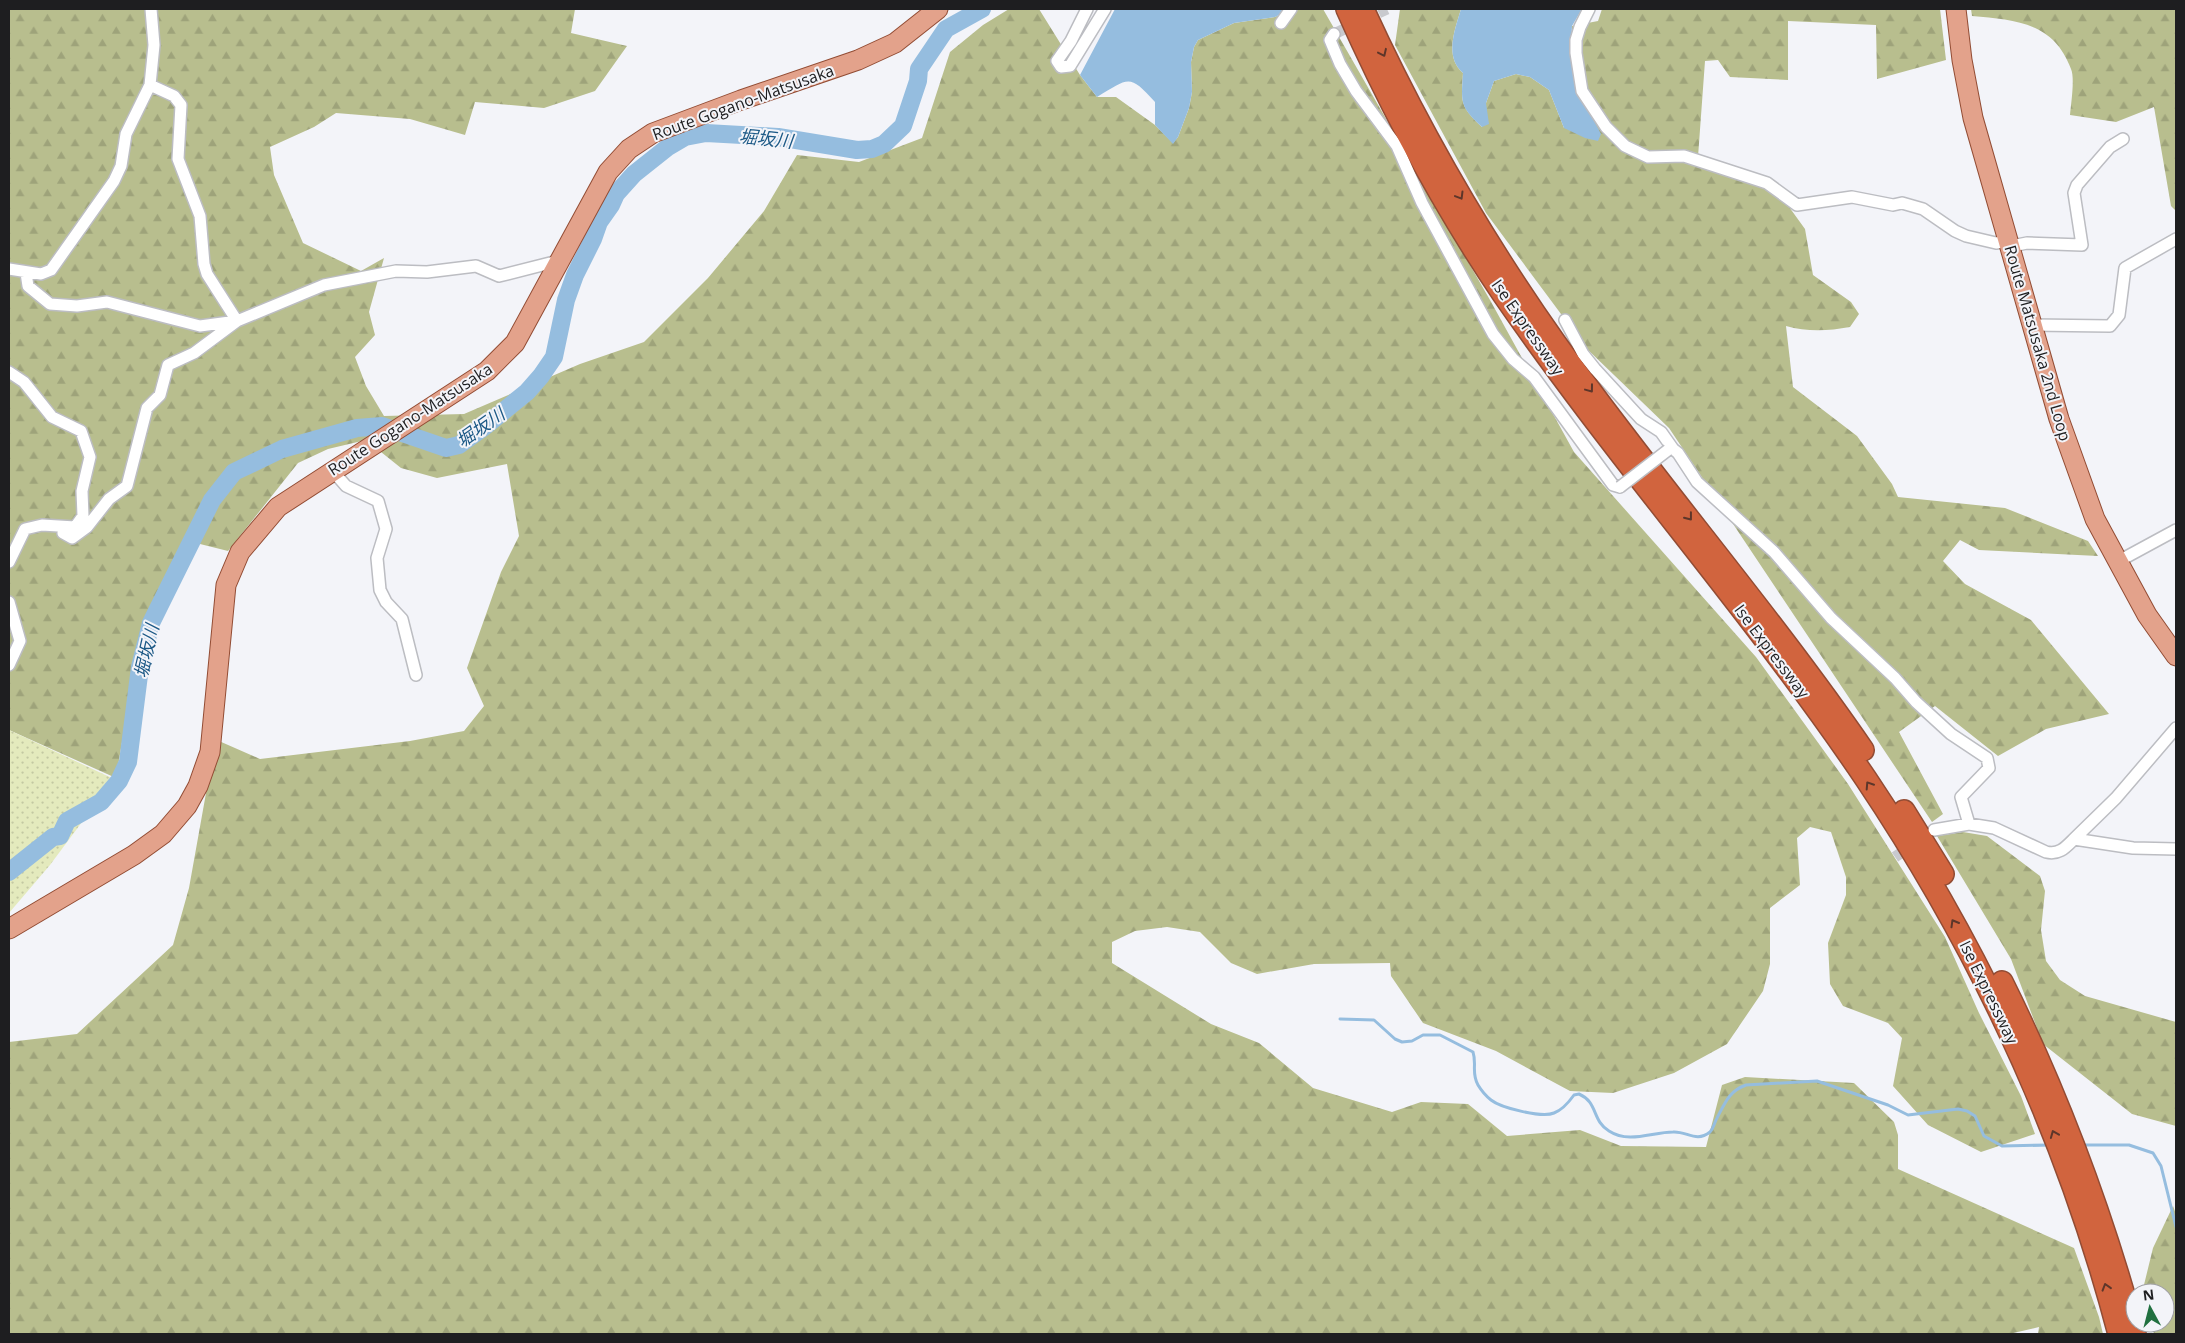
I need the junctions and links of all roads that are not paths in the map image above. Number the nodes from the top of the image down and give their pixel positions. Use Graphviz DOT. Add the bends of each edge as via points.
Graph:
graph roads {
  1 [pos="151,9"];
  2 [pos="938,9"];
  3 [pos="1087,9"];
  4 [pos="1105,9"];
  5 [pos="1291,9"];
  6 [pos="1347,9"];
  7 [pos="1363,9"];
  8 [pos="1589,9"];
  9 [pos="1956,9"];
  10 [pos="1281,23"];
  11 [pos="1334,34"];
  12 [pos="150,85"];
  13 [pos="2123,139"];
  14 [pos="2176,239"];
  15 [pos="2008,240"];
  16 [pos="562,260"];
  17 [pos="9,269"];
  18 [pos="26,273"];
  19 [pos="1565,320"];
  20 [pos="236,321"];
  21 [pos="2032,325"];
  22 [pos="9,372"];
  23 [pos="1671,449"];
  24 [pos="332,470"];
  25 [pos="75,527"];
  26 [pos="2176,530"];
  27 [pos="9,562"];
  28 [pos="2117,562"];
  29 [pos="9,602"];
  30 [pos="2176,656"];
  31 [pos="9,665"];
  32 [pos="416,675"];
  33 [pos="2176,728"];
  34 [pos="1969,824"];
  35 [pos="1934,830"];
  36 [pos="2074,838"];
  37 [pos="2176,848"];
  38 [pos="9,929"];
  39 [pos="2119,1334"];
  40 [pos="2135,1334"];
  1 -- 12 [label="street" via="154,45"];
  2 -- 16 [label="main road, Route Gogano-Matsusaka" via="895,43 858,60 654,133 629,149 608,172"];
  3 -- 4 [label="street" via="1057,61 1061,67 1070,66"];
  5 -- 10 [label="street"];
  39 -- 6 [label="highway, Ise Expressway, one-way" via="2072,1181 2036,1090 1986,982 1907,842 1827,724 1582,403 1501,290 1427,172 1370,62"];
  7 -- 40 [label="highway, Ise Expressway, one-way" via="1440,164 1514,282 1595,395 1812,679 1924,842 1979,937 2050,1084 2103,1225"];
  8 -- 15 [label="street" via="1576,40 1582,92 1606,127 1625,146 1648,157 1684,156 1767,183 1797,205 1852,198 1893,205 1902,203 1923,209 1966,236 1996,243"];
  9 -- 15 [label="main road, Route Matsusaka 2nd Loop" via="1973,118"];
  11 -- 23 [label="street, bridge" via="1330,40 1340,64 1397,146 1422,203 1493,334 1534,377 1613,485 1620,487"];
  12 -- 18 [label="street" via="126,134 121,166 114,181 51,270 41,274"];
  12 -- 20 [label="street" via="174,96 181,105 178,159 200,216 204,264"];
  13 -- 15 [label="street" via="2110,147 2077,185 2074,193 2082,245 2017,245"];
  14 -- 21 [label="street" via="2125,268 2119,315 2110,326"];
  15 -- 21 [label="main road, Route Matsusaka 2nd Loop"];
  16 -- 20 [label="street" via="499,276 476,266 427,272 396,271 324,285"];
  16 -- 24 [label="main road, Route Gogano-Matsusaka" via="515,343 487,371"];
  17 -- 18 [label="street"];
  18 -- 20 [label="street" via="28,286 50,304 77,306 107,302 200,326"];
  19 -- 23 [label="street" via="1595,370 1641,419 1661,432"];
  20 -- 25 [label="street" via="194,353 168,365 160,395 147,408 127,486 109,499 86,527 72,538 63,533"];
  21 -- 28 [label="main road, Route Matsusaka 2nd Loop" via="2058,419 2095,519"];
  22 -- 25 [label="street" via="24,382 52,416 81,431 90,457 82,491 83,516"];
  23 -- 34 [label="street" via="1678,453 1697,482 1774,552 1831,618 1916,702 1951,734 1987,758 1989,768 1961,797"];
  24 -- 32 [label="street" via="346,486 378,501 386,529 377,558 380,590 402,619"];
  24 -- 38 [label="main road, Route Gogano-Matsusaka" via="278,507 240,552 226,585 210,752 187,806 164,834 134,855"];
  25 -- 27 [label="street" via="42,525 24,529"];
  26 -- 28 [label="street"];
  28 -- 30 [label="main road, Route Matsusaka 2nd Loop" via="2147,615"];
  29 -- 31 [label="street" via="20,641"];
  33 -- 36 [label="street" via="2116,798"];
  34 -- 35 [label="street"];
  34 -- 36 [label="street" via="1994,828 2055,854"];
  36 -- 37 [label="street" via="2133,848"];
}
